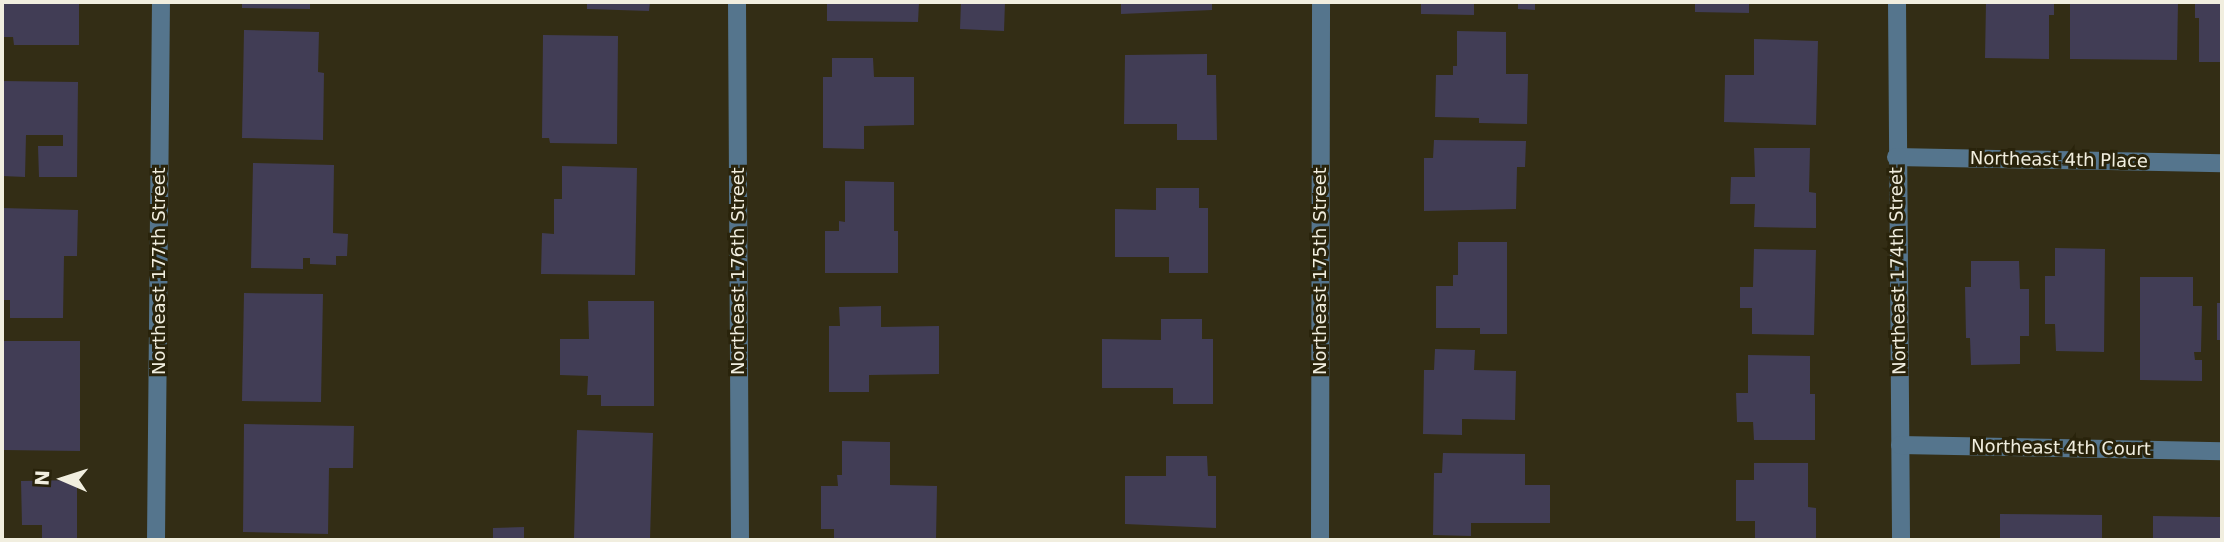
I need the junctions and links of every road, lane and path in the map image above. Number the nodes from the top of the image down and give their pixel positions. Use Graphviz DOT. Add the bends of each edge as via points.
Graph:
graph roads {
  1 [pos="161,2"];
  2 [pos="737,2"];
  3 [pos="1321,2"];
  4 [pos="1898,2"];
  5 [pos="1896,157"];
  6 [pos="2222,163"];
  7 [pos="1900,445"];
  8 [pos="2222,450"];
  9 [pos="156,540"];
  10 [pos="740,540"];
  11 [pos="1320,540"];
  12 [pos="1901,540"];
  1 -- 9 [label="street, Northeast 177th Street"];
  2 -- 10 [label="street, Northeast 176th Street"];
  3 -- 11 [label="street, Northeast 175th Street"];
  4 -- 5 [label="street, Northeast 174th Street"];
  5 -- 6 [label="street, Northeast 4th Place"];
  5 -- 7 [label="street, Northeast 174th Street"];
  7 -- 8 [label="street, Northeast 4th Court"];
  7 -- 12 [label="street, Northeast 174th Street"];
}
